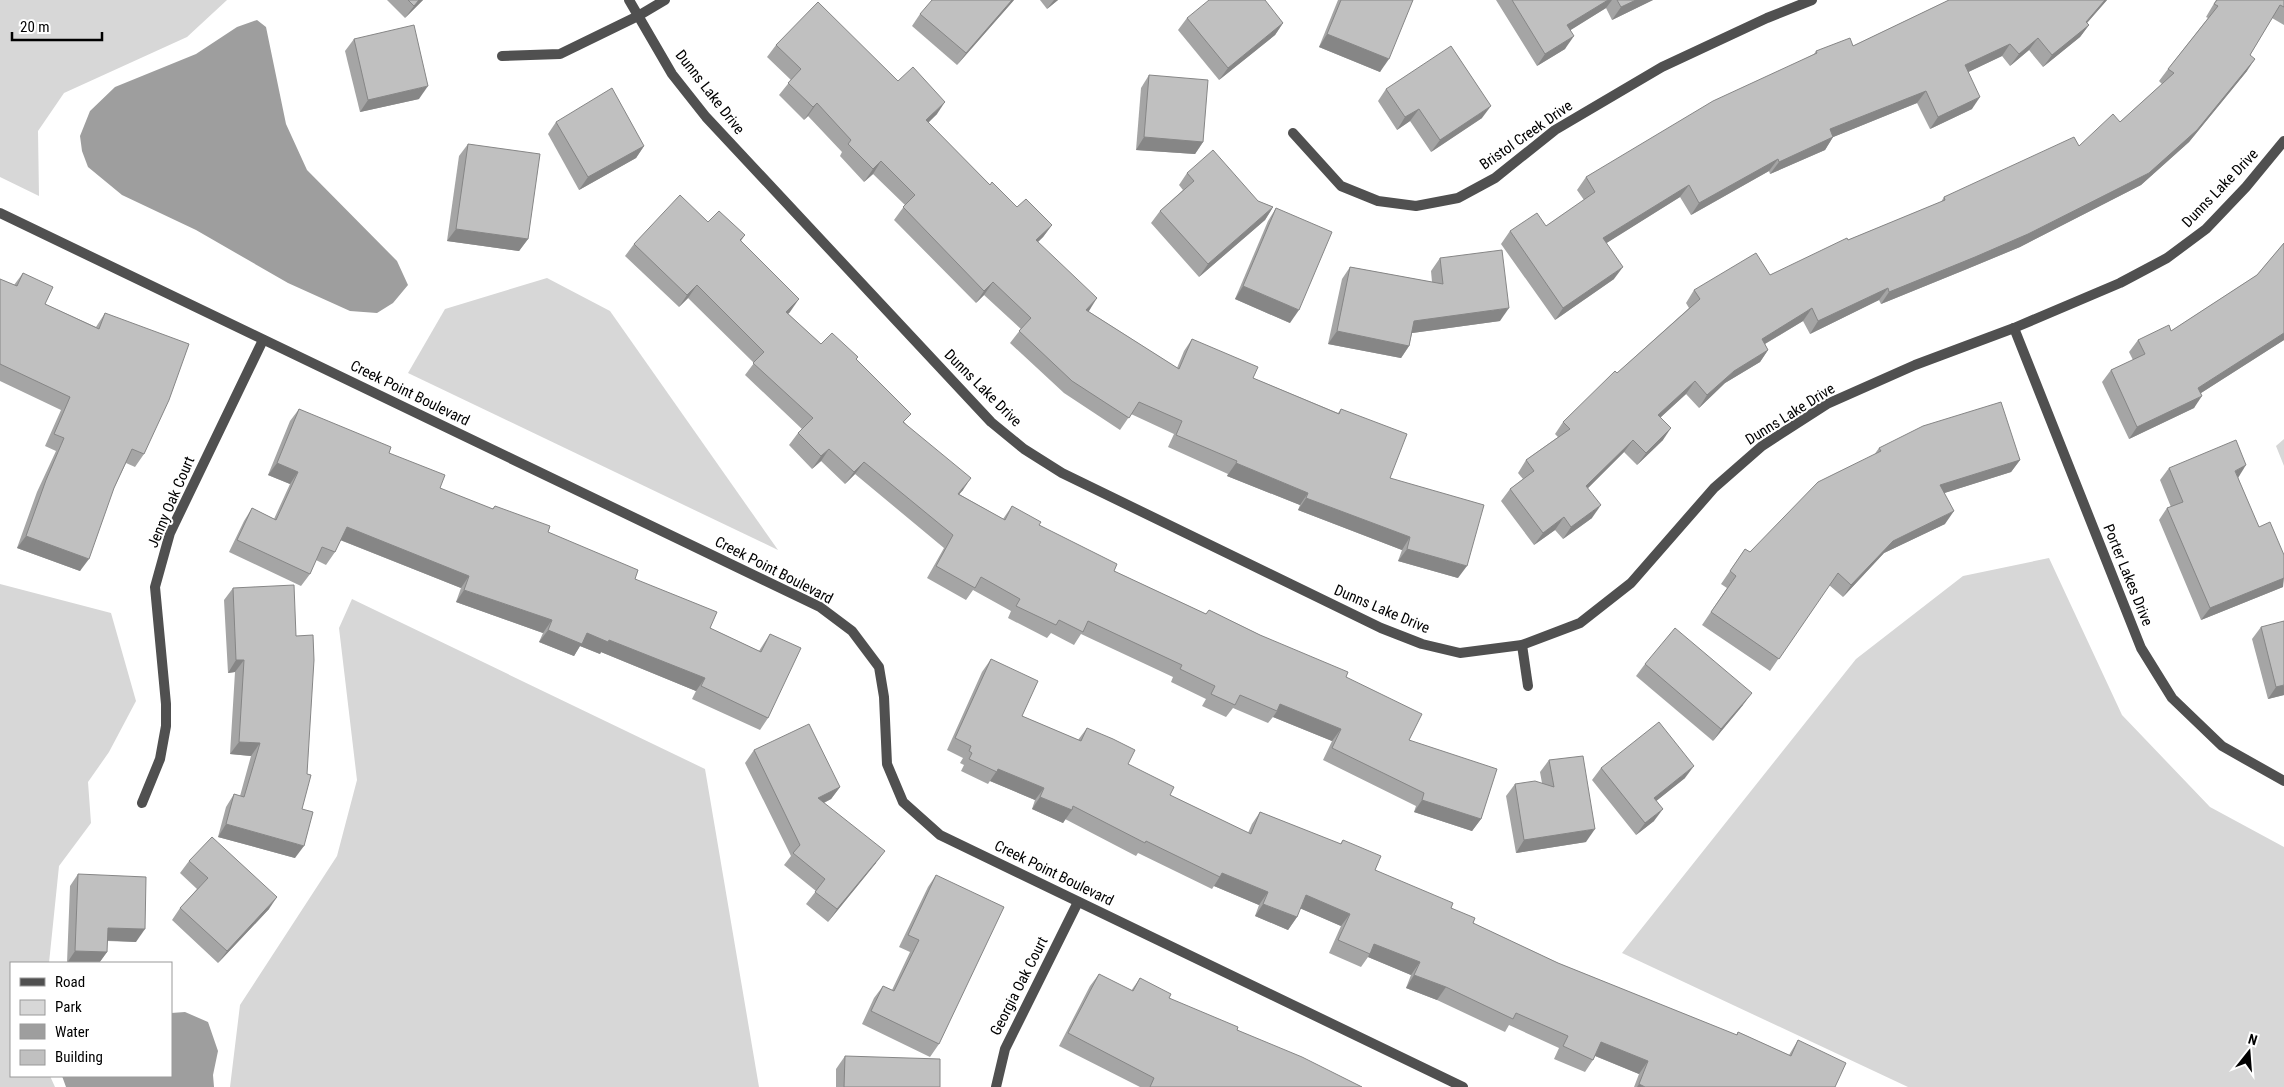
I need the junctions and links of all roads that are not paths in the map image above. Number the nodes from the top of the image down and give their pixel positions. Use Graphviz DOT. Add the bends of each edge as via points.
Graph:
graph roads {
  1 [pos="629,0"];
  2 [pos="665,0"];
  3 [pos="1812,0"];
  4 [pos="638,16"];
  5 [pos="502,56"];
  6 [pos="1293,133"];
  7 [pos="2284,141"];
  8 [pos="0,214"];
  9 [pos="2014,328"];
  10 [pos="263,340"];
  11 [pos="1522,645"];
  12 [pos="1528,686"];
  13 [pos="2284,781"];
  14 [pos="142,804"];
  15 [pos="1078,902"];
  16 [pos="996,1087"];
  17 [pos="1463,1087"];
  1 -- 4 [label="street, Dunns Lake Drive"];
  2 -- 4 [label="street"];
  3 -- 6 [label="street, Bristol Creek Drive" via="1662,67 1555,130 1495,178 1458,198 1416,206 1378,201 1341,186"];
  4 -- 5 [label="street" via="560,54"];
  4 -- 11 [label="street, Dunns Lake Drive" via="672,74 706,117 991,422 1024,449 1062,473 1381,628 1422,644 1460,653"];
  7 -- 9 [label="street, Dunns Lake Drive" via="2206,229 2167,258 2120,283"];
  8 -- 10 [label="street, Creek Point Boulevard"];
  9 -- 11 [label="street, Dunns Lake Drive" via="1915,365 1827,404 1762,446 1714,488 1624,589 1580,623"];
  9 -- 13 [label="street, Porter Lakes Drive" via="2141,648 2172,698 2222,746"];
  10 -- 14 [label="street, Jenny Oak Court" via="170,534 154,587 166,726 160,759"];
  10 -- 15 [label="street, Creek Point Boulevard" via="820,607 852,631 879,667 884,697 887,764 903,802 940,835"];
  11 -- 12 [label="street"];
  15 -- 16 [label="street, Georgia Oak Court" via="1005,1049"];
  15 -- 17 [label="street, Creek Point Boulevard"];
}
